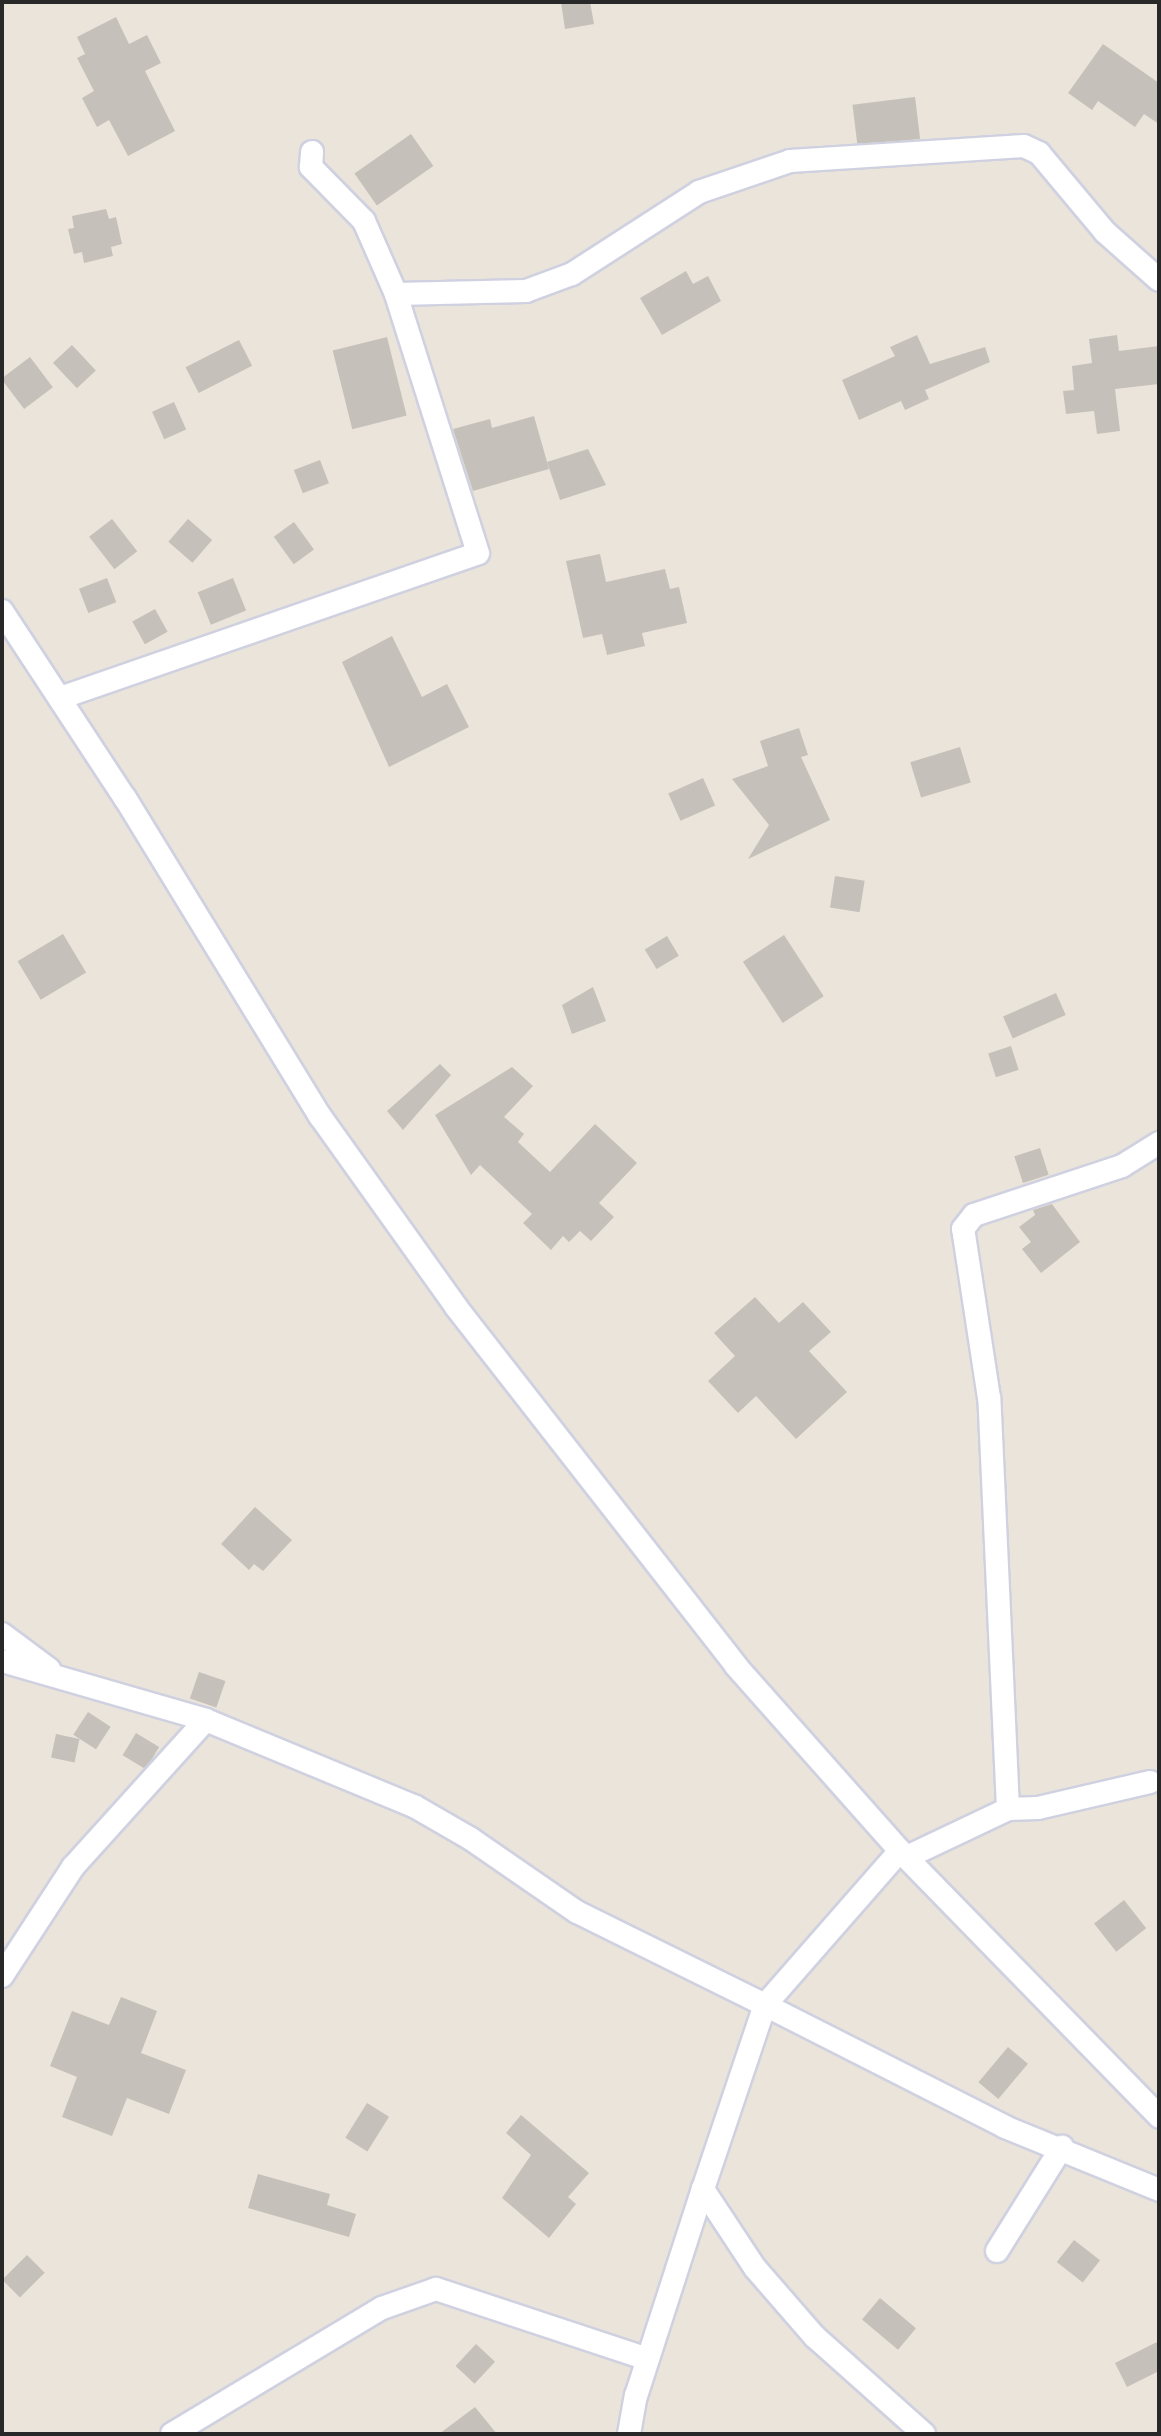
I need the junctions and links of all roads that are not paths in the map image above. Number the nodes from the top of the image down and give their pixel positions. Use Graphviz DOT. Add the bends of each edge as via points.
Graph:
graph roads {
  1 [pos="312,152"];
  2 [pos="1159,280"];
  3 [pos="396,294"];
  4 [pos="2,611"];
  5 [pos="60,698"];
  6 [pos="1159,1143"];
  7 [pos="2,1634"];
  8 [pos="2,1661"];
  9 [pos="60,1677"];
  10 [pos="206,1720"];
  11 [pos="1150,1782"];
  12 [pos="1008,1809"];
  13 [pos="903,1854"];
  14 [pos="2,1976"];
  15 [pos="765,2005"];
  16 [pos="1159,2116"];
  17 [pos="1062,2147"];
  18 [pos="703,2189"];
  19 [pos="1159,2190"];
  20 [pos="997,2251"];
  21 [pos="648,2359"];
  22 [pos="172,2434"];
  23 [pos="629,2434"];
  24 [pos="924,2434"];
  1 -- 3 [label="street" via="311,167 364,221"];
  2 -- 3 [label="street" via="1105,232 1039,153 1024,146 790,161 699,192 572,274 526,291"];
  3 -- 5 [label="street" via="478,553"];
  4 -- 5 [label="street"];
  5 -- 13 [label="street" via="320,1116 447,1294 736,1666"];
  6 -- 12 [label="street" via="1122,1166 974,1215 963,1229 989,1398"];
  7 -- 9 [label="street"];
  8 -- 9 [label="street"];
  9 -- 10 [label="street"];
  10 -- 14 [label="street" via="73,1867"];
  10 -- 15 [label="street" via="414,1806 577,1912"];
  11 -- 12 [label="street" via="1038,1808"];
  12 -- 13 [label="street"];
  13 -- 15 [label="street"];
  13 -- 16 [label="street"];
  15 -- 17 [label="street" via="1005,2127"];
  15 -- 18 [label="street"];
  17 -- 19 [label="street"];
  17 -- 20 [label="street"];
  18 -- 21 [label="street"];
  18 -- 24 [label="street" via="755,2268 815,2337"];
  21 -- 22 [label="street" via="436,2289 382,2308"];
  21 -- 23 [label="street"];
}
